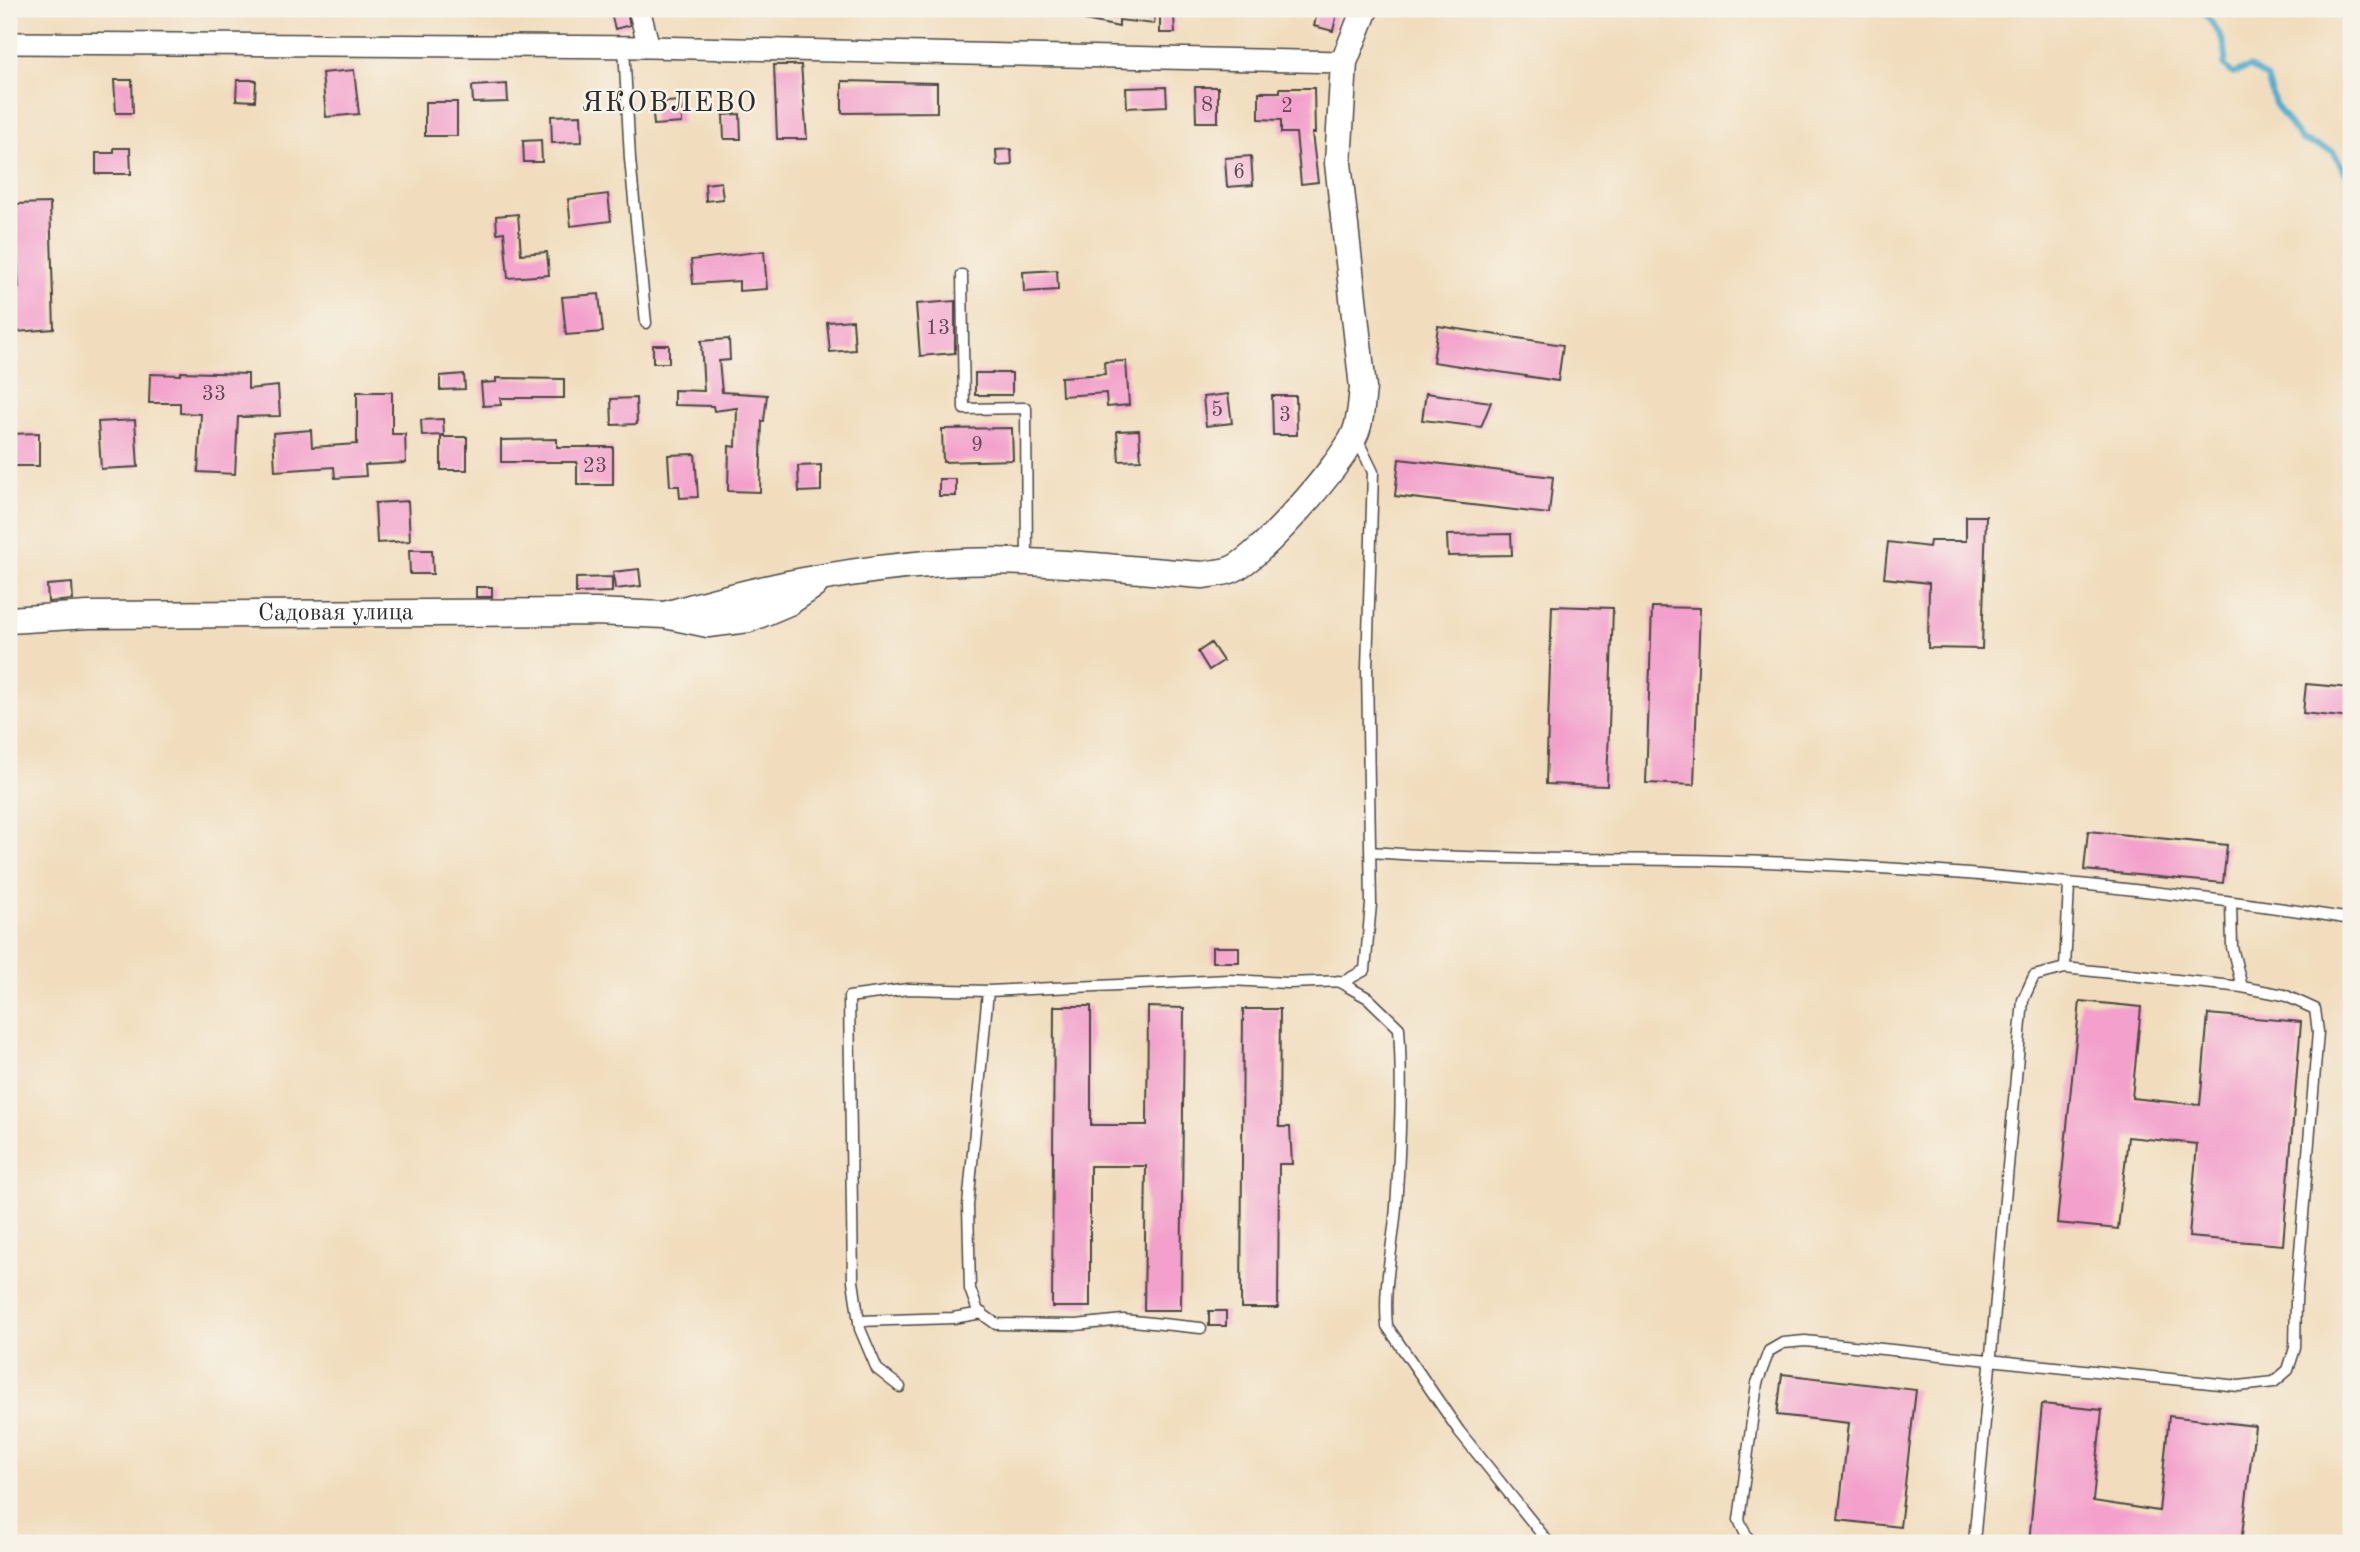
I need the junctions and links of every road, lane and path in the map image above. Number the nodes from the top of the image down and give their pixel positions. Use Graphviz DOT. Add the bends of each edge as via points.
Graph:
graph roads {
  1 [pos="639,9"];
  2 [pos="1365,9"];
  3 [pos="9,43"];
  4 [pos="624,47"];
  5 [pos="649,47"];
  6 [pos="1344,62"];
  7 [pos="961,275"];
  8 [pos="646,323"];
  9 [pos="1355,435"];
  10 [pos="1027,562"];
  11 [pos="9,620"];
  12 [pos="1370,852"];
  13 [pos="2069,885"];
  14 [pos="2231,903"];
  15 [pos="2351,919"];
  16 [pos="2065,968"];
  17 [pos="1338,981"];
  18 [pos="2242,987"];
  19 [pos="988,991"];
  20 [pos="982,1313"];
  21 [pos="859,1321"];
  22 [pos="1201,1328"];
  23 [pos="1991,1362"];
  24 [pos="900,1387"];
  25 [pos="1549,1543"];
  26 [pos="1755,1543"];
  27 [pos="1973,1543"];
  1 -- 5 [label="street"];
  2 -- 6 [label="street"];
  3 -- 4 [label="street"];
  4 -- 5 [label="street"];
  4 -- 8 [label="lane"];
  5 -- 6 [label="street"];
  6 -- 9 [label="street" via="1338,163 1363,388"];
  7 -- 10 [label="lane" via="964,409 1026,408"];
  9 -- 10 [label="street, Садовая улица" via="1283,526 1231,570 1203,575"];
  9 -- 12 [label="lane" via="1373,472 1367,668"];
  10 -- 11 [label="street, Садовая улица" via="873,570 748,591 665,615 88,615"];
  12 -- 13 [label="lane" via="1444,858 1766,862"];
  12 -- 17 [label="lane" via="1365,970"];
  13 -- 14 [label="lane"];
  13 -- 16 [label="lane"];
  14 -- 15 [label="lane"];
  14 -- 18 [label="lane" via="2232,947"];
  16 -- 18 [label="lane"];
  16 -- 23 [label="lane" via="2034,976 2023,1000"];
  17 -- 19 [label="lane" via="1229,980"];
  17 -- 25 [label="lane" via="1368,998 1399,1028 1402,1065 1387,1326 1459,1431"];
  18 -- 23 [label="lane" via="2284,995 2315,1009 2318,1032 2295,1348 2288,1370 2274,1382 2239,1386"];
  19 -- 20 [label="lane" via="968,1206 970,1289"];
  19 -- 21 [label="lane" via="908,989 849,997 850,1222"];
  20 -- 21 [label="lane"];
  20 -- 22 [label="lane" via="996,1324 1076,1325 1123,1320"];
  21 -- 24 [label="lane" via="877,1368"];
  23 -- 26 [label="lane" via="1805,1341 1783,1343 1769,1351 1757,1383 1739,1520"];
  23 -- 27 [label="lane"];
}
